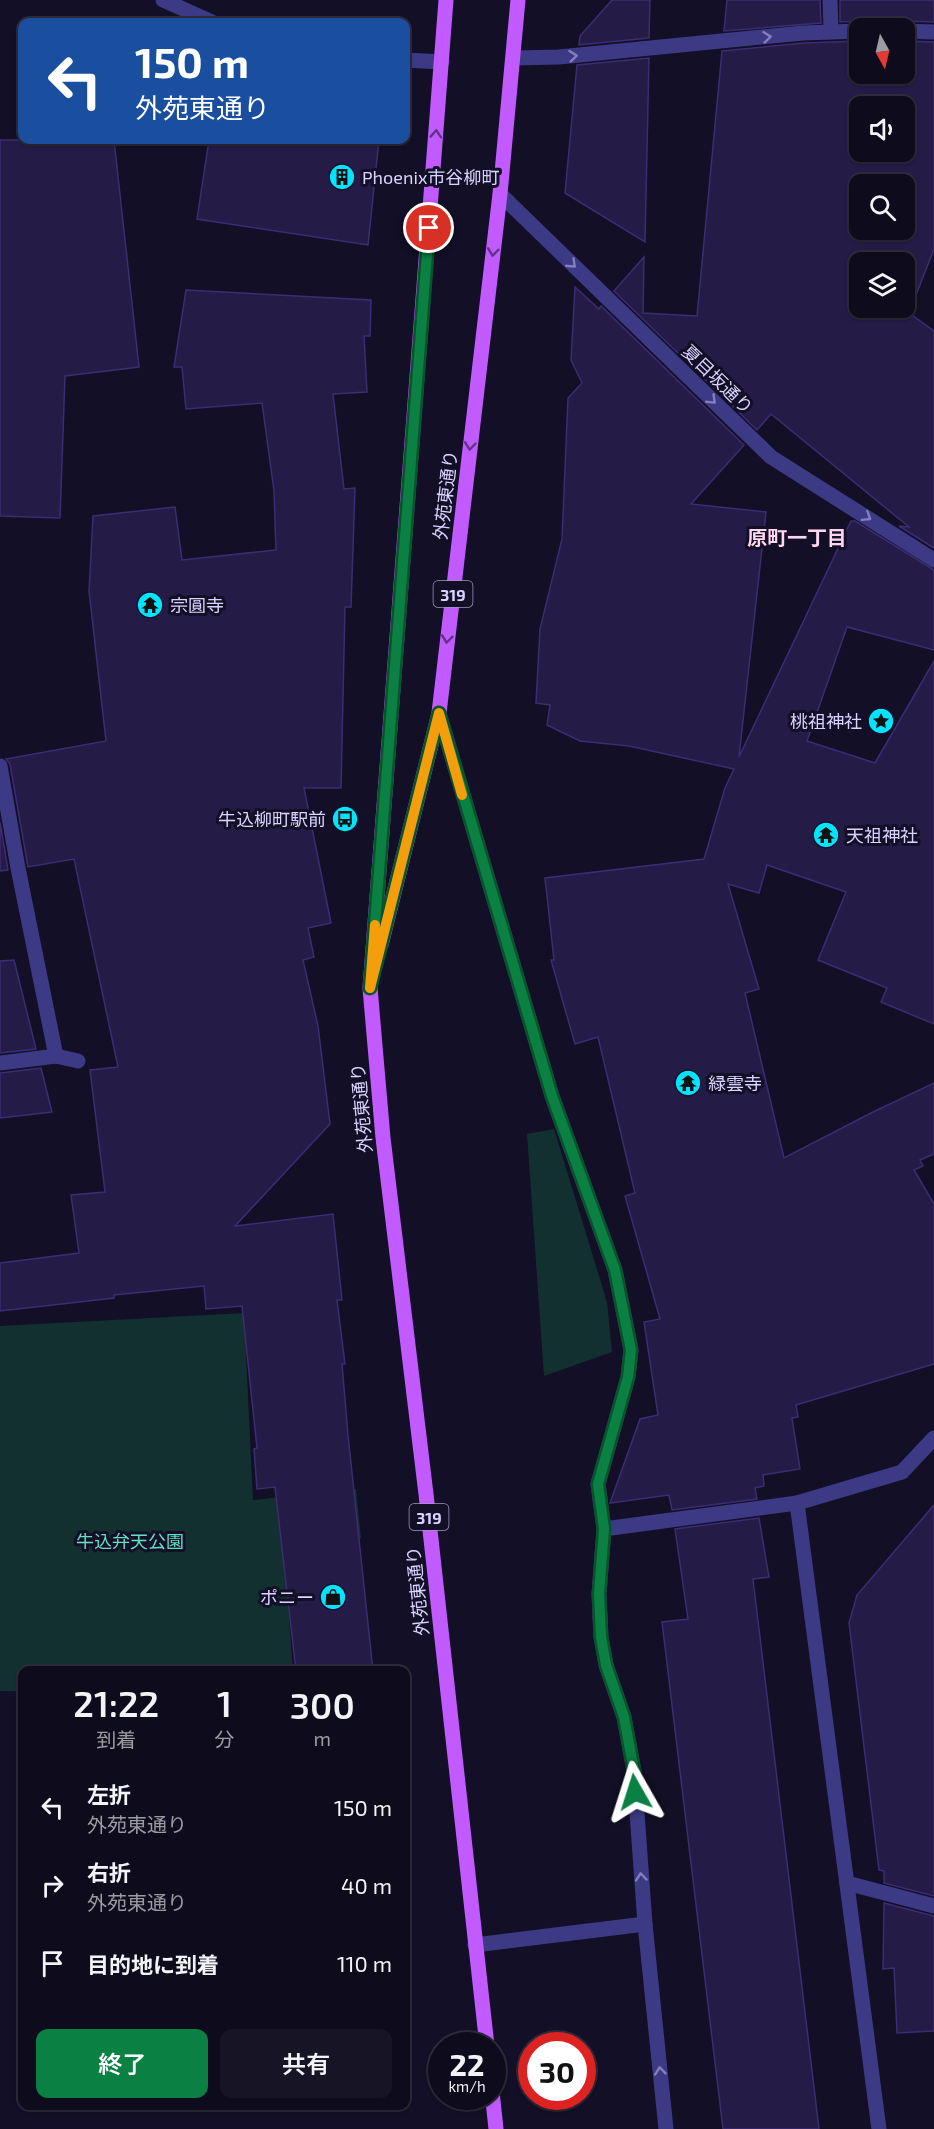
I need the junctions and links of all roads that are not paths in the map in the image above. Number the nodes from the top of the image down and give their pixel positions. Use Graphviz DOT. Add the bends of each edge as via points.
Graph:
graph roads {
  1 [pos="163,0"];
  2 [pos="446,0"];
  3 [pos="518,0"];
  4 [pos="830,0"];
  5 [pos="203,18"];
  6 [pos="831,31"];
  7 [pos="849,31"];
  8 [pos="915,32"];
  9 [pos="934,32"];
  10 [pos="514,58"];
  11 [pos="410,60"];
  12 [pos="442,62"];
  13 [pos="500,194"];
  14 [pos="934,560"];
  15 [pos="439,713"];
  16 [pos="0,766"];
  17 [pos="370,988"];
  18 [pos="56,1056"];
  19 [pos="78,1061"];
  20 [pos="0,1063"];
  21 [pos="934,1438"];
  22 [pos="796,1503"];
  23 [pos="604,1529"];
  24 [pos="847,1883"];
  25 [pos="934,1906"];
  26 [pos="645,1924"];
  27 [pos="475,1945"];
  28 [pos="485,2032"];
  29 [pos="494,2110"];
  30 [pos="496,2129"];
  31 [pos="666,2129"];
  32 [pos="879,2129"];
  1 -- 5 [label="street"];
  2 -- 12 [label="main road, 外苑東通り / 319"];
  3 -- 10 [label="main road, 外苑東通り / 319"];
  4 -- 6 [label="street"];
  6 -- 7 [label="street"];
  10 -- 6 [label="street, one-way"];
  8 -- 9 [label="street"];
  10 -- 13 [label="main road, 外苑東通り / 319"];
  11 -- 12 [label="street"];
  17 -- 12 [label="main road, 外苑東通り / 319, one-way"];
  13 -- 14 [label="street, 夏目坂通り, one-way" via="771,457"];
  13 -- 15 [label="main road, 外苑東通り / 319, one-way"];
  15 -- 17 [label="main road, 外苑東通り / 319"];
  15 -- 23 [label="street" via="552,1096 615,1270 631,1350 628,1377 598,1484"];
  16 -- 18 [label="street"];
  17 -- 27 [label="main road, 外苑東通り / 319" via="383,1138 428,1506"];
  18 -- 19 [label="street"];
  18 -- 20 [label="street"];
  21 -- 22 [label="street" via="902,1472"];
  22 -- 23 [label="street"];
  22 -- 24 [label="street"];
  26 -- 23 [label="street, one-way" via="634,1771 624,1717 601,1637 599,1594"];
  24 -- 25 [label="street"];
  24 -- 32 [label="street"];
  26 -- 27 [label="street"];
  31 -- 26 [label="street, one-way"];
  27 -- 28 [label="main road, 外苑東通り / 319"];
  29 -- 30 [label="main road"];
}
